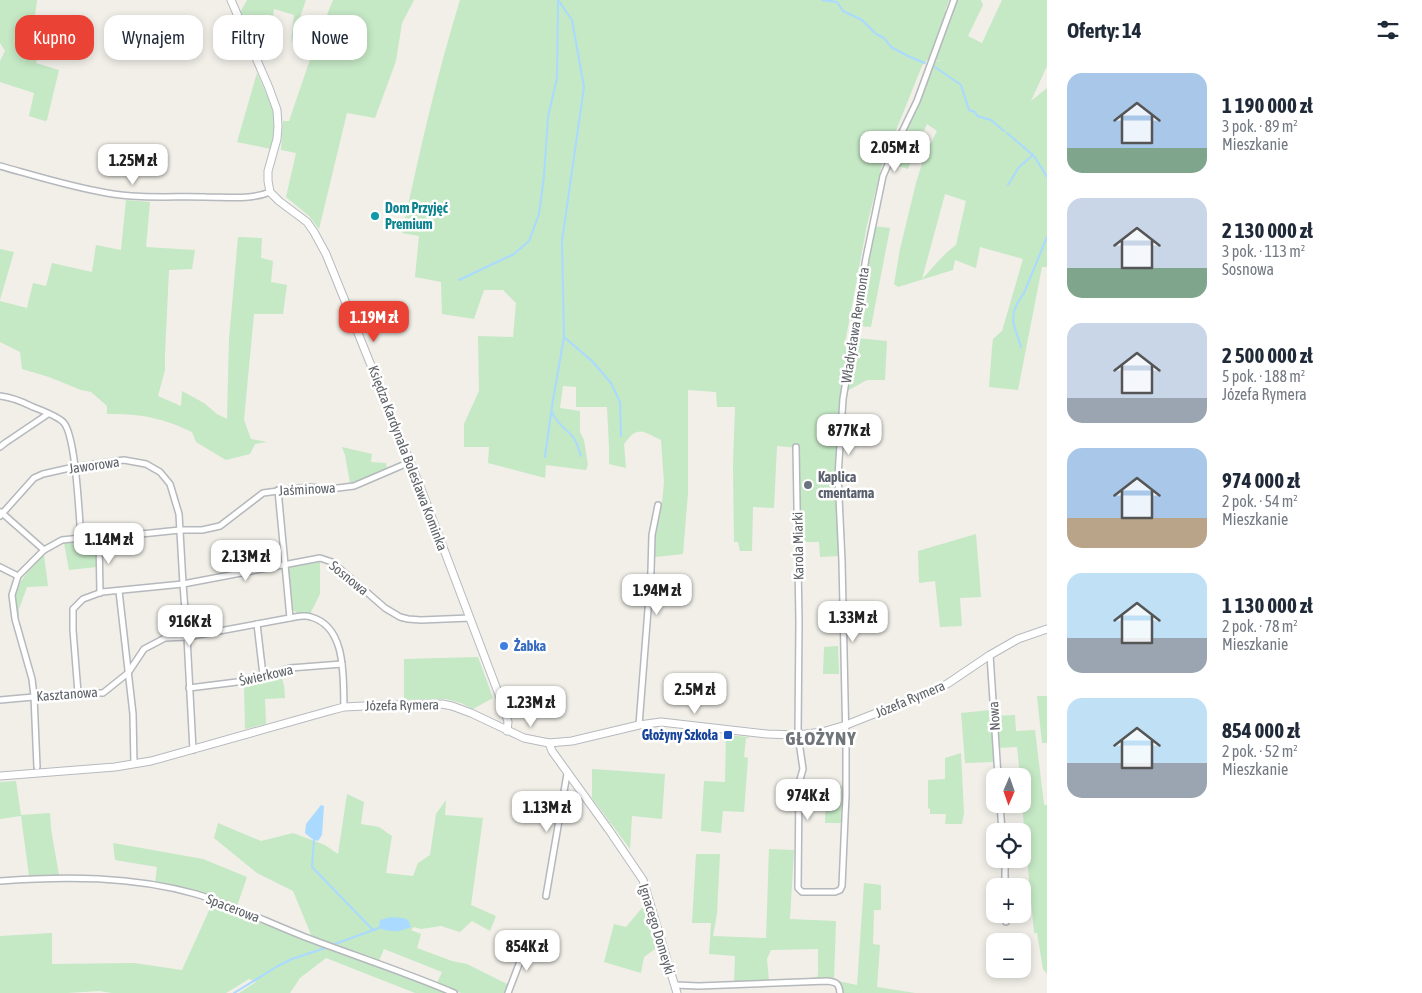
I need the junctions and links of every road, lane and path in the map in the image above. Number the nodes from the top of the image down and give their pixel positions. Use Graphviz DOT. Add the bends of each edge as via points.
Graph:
graph roads {
  1 [pos="231,0"];
  2 [pos="954,0"];
  3 [pos="0,166"];
  4 [pos="270,192"];
  5 [pos="0,396"];
  6 [pos="48,414"];
  7 [pos="0,447"];
  8 [pos="796,447"];
  9 [pos="410,462"];
  10 [pos="74,467"];
  11 [pos="278,490"];
  12 [pos="658,505"];
  13 [pos="1,514"];
  14 [pos="180,530"];
  15 [pos="81,538"];
  16 [pos="99,538"];
  17 [pos="44,550"];
  18 [pos="284,564"];
  19 [pos="0,567"];
  20 [pos="18,576"];
  21 [pos="183,584"];
  22 [pos="119,591"];
  23 [pos="100,592"];
  24 [pos="290,618"];
  25 [pos="470,618"];
  26 [pos="257,624"];
  27 [pos="1047,629"];
  28 [pos="187,637"];
  29 [pos="990,655"];
  30 [pos="342,664"];
  31 [pos="128,672"];
  32 [pos="263,675"];
  33 [pos="190,688"];
  34 [pos="78,693"];
  35 [pos="34,696"];
  36 [pos="0,700"];
  37 [pos="344,708"];
  38 [pos="504,708"];
  39 [pos="639,725"];
  40 [pos="846,725"];
  41 [pos="496,726"];
  42 [pos="507,731"];
  43 [pos="798,735"];
  44 [pos="549,743"];
  45 [pos="193,750"];
  46 [pos="134,764"];
  47 [pos="37,767"];
  48 [pos="997,768"];
  49 [pos="567,774"];
  50 [pos="0,776"];
  51 [pos="0,880"];
  52 [pos="546,896"];
  53 [pos="527,943"];
  54 [pos="676,989"];
  55 [pos="454,993"];
  56 [pos="508,993"];
  57 [pos="840,993"];
  1 -- 4 [label="street" via="277,110 277,139 268,170"];
  2 -- 40 [label="street, Władysława Reymonta" via="917,101 883,176 843,399 838,476"];
  3 -- 4 [label="street" via="108,194 243,197"];
  4 -- 9 [label="street, Księdza Kardynała Bolesława Kominka" via="307,222 320,242"];
  5 -- 6 [label="street"];
  6 -- 7 [label="street"];
  6 -- 10 [label="street" via="64,422 71,438"];
  8 -- 43 [label="street, Karola Miarki"];
  9 -- 11 [label="street, Jaśminowa" via="354,486"];
  9 -- 25 [label="street, Księdza Kardynała Bolesława Kominka"];
  10 -- 13 [label="street, Jaworowa" via="34,478"];
  10 -- 14 [label="street, Jaworowa" via="124,460 146,464 160,472 170,484"];
  10 -- 15 [label="street"];
  11 -- 14 [label="street, Jaśminowa" via="262,493 220,526"];
  11 -- 18 [label="street"];
  12 -- 39 [label="street" via="652,535"];
  13 -- 17 [label="street"];
  14 -- 16 [label="street, Jaśminowa"];
  14 -- 21 [label="street, Jaworowa"];
  15 -- 16 [label="street, Jaśminowa"];
  15 -- 17 [label="street, Jaśminowa" via="62,540"];
  16 -- 23 [label="street"];
  17 -- 20 [label="street, Jaśminowa"];
  18 -- 21 [label="street, Sosnowa"];
  18 -- 24 [label="street"];
  18 -- 25 [label="street, Sosnowa" via="320,558 332,562 400,617 421,620"];
  19 -- 20 [label="street"];
  20 -- 35 [label="street" via="12,595 14,615"];
  21 -- 22 [label="street, Sosnowa"];
  21 -- 28 [label="street, Jaworowa"];
  22 -- 23 [label="street, Sosnowa"];
  22 -- 31 [label="street"];
  23 -- 34 [label="street, Sosnowa" via="83,599 73,610"];
  24 -- 26 [label="street, Kasztanowa"];
  24 -- 30 [label="street, Kasztanowa" via="309,616 321,621 338,643"];
  25 -- 38 [label="street, Księdza Kardynała Bolesława Kominka"];
  26 -- 28 [label="street, Kasztanowa"];
  26 -- 32 [label="street"];
  27 -- 29 [label="street, Józefa Rymera" via="1018,639"];
  28 -- 31 [label="street, Kasztanowa" via="165,638 144,649"];
  28 -- 33 [label="street, Jaworowa"];
  29 -- 40 [label="street, Józefa Rymera" via="947,684"];
  29 -- 48 [label="street, Nowa"];
  30 -- 32 [label="street, Świerkowa" via="290,668"];
  30 -- 37 [label="street, Kasztanowa"];
  31 -- 34 [label="street, Kasztanowa" via="103,693"];
  31 -- 46 [label="street"];
  32 -- 33 [label="street, Świerkowa" via="245,681"];
  33 -- 45 [label="street, Jaworowa"];
  34 -- 35 [label="street, Kasztanowa"];
  35 -- 36 [label="street, Kasztanowa"];
  35 -- 47 [label="street"];
  37 -- 41 [label="street, Józefa Rymera" via="442,704 471,713"];
  37 -- 45 [label="street, Józefa Rymera"];
  38 -- 41 [label="street"];
  38 -- 42 [label="street, Księdza Kardynała Bolesława Kominka"];
  39 -- 43 [label="street, Józefa Rymera" via="661,722"];
  39 -- 44 [label="street, Józefa Rymera" via="572,741"];
  40 -- 43 [label="street, Józefa Rymera"];
  40 -- 43 [label="street, Władysława Reymonta" via="842,886 835,892 802,892 798,888 798,784 803,769"];
  41 -- 42 [label="street, Józefa Rymera"];
  42 -- 44 [label="street, Józefa Rymera"];
  44 -- 49 [label="street, Ignacego Domeyki"];
  45 -- 46 [label="street, Józefa Rymera"];
  46 -- 50 [label="street, Józefa Rymera"];
  49 -- 52 [label="street"];
  49 -- 54 [label="street, Ignacego Domeyki" via="643,880"];
  51 -- 55 [label="street, Spacerowa" via="97,879 133,881 175,889 221,903"];
  53 -- 56 [label="street"];
  54 -- 57 [label="street" via="827,980 836,982"];
}
